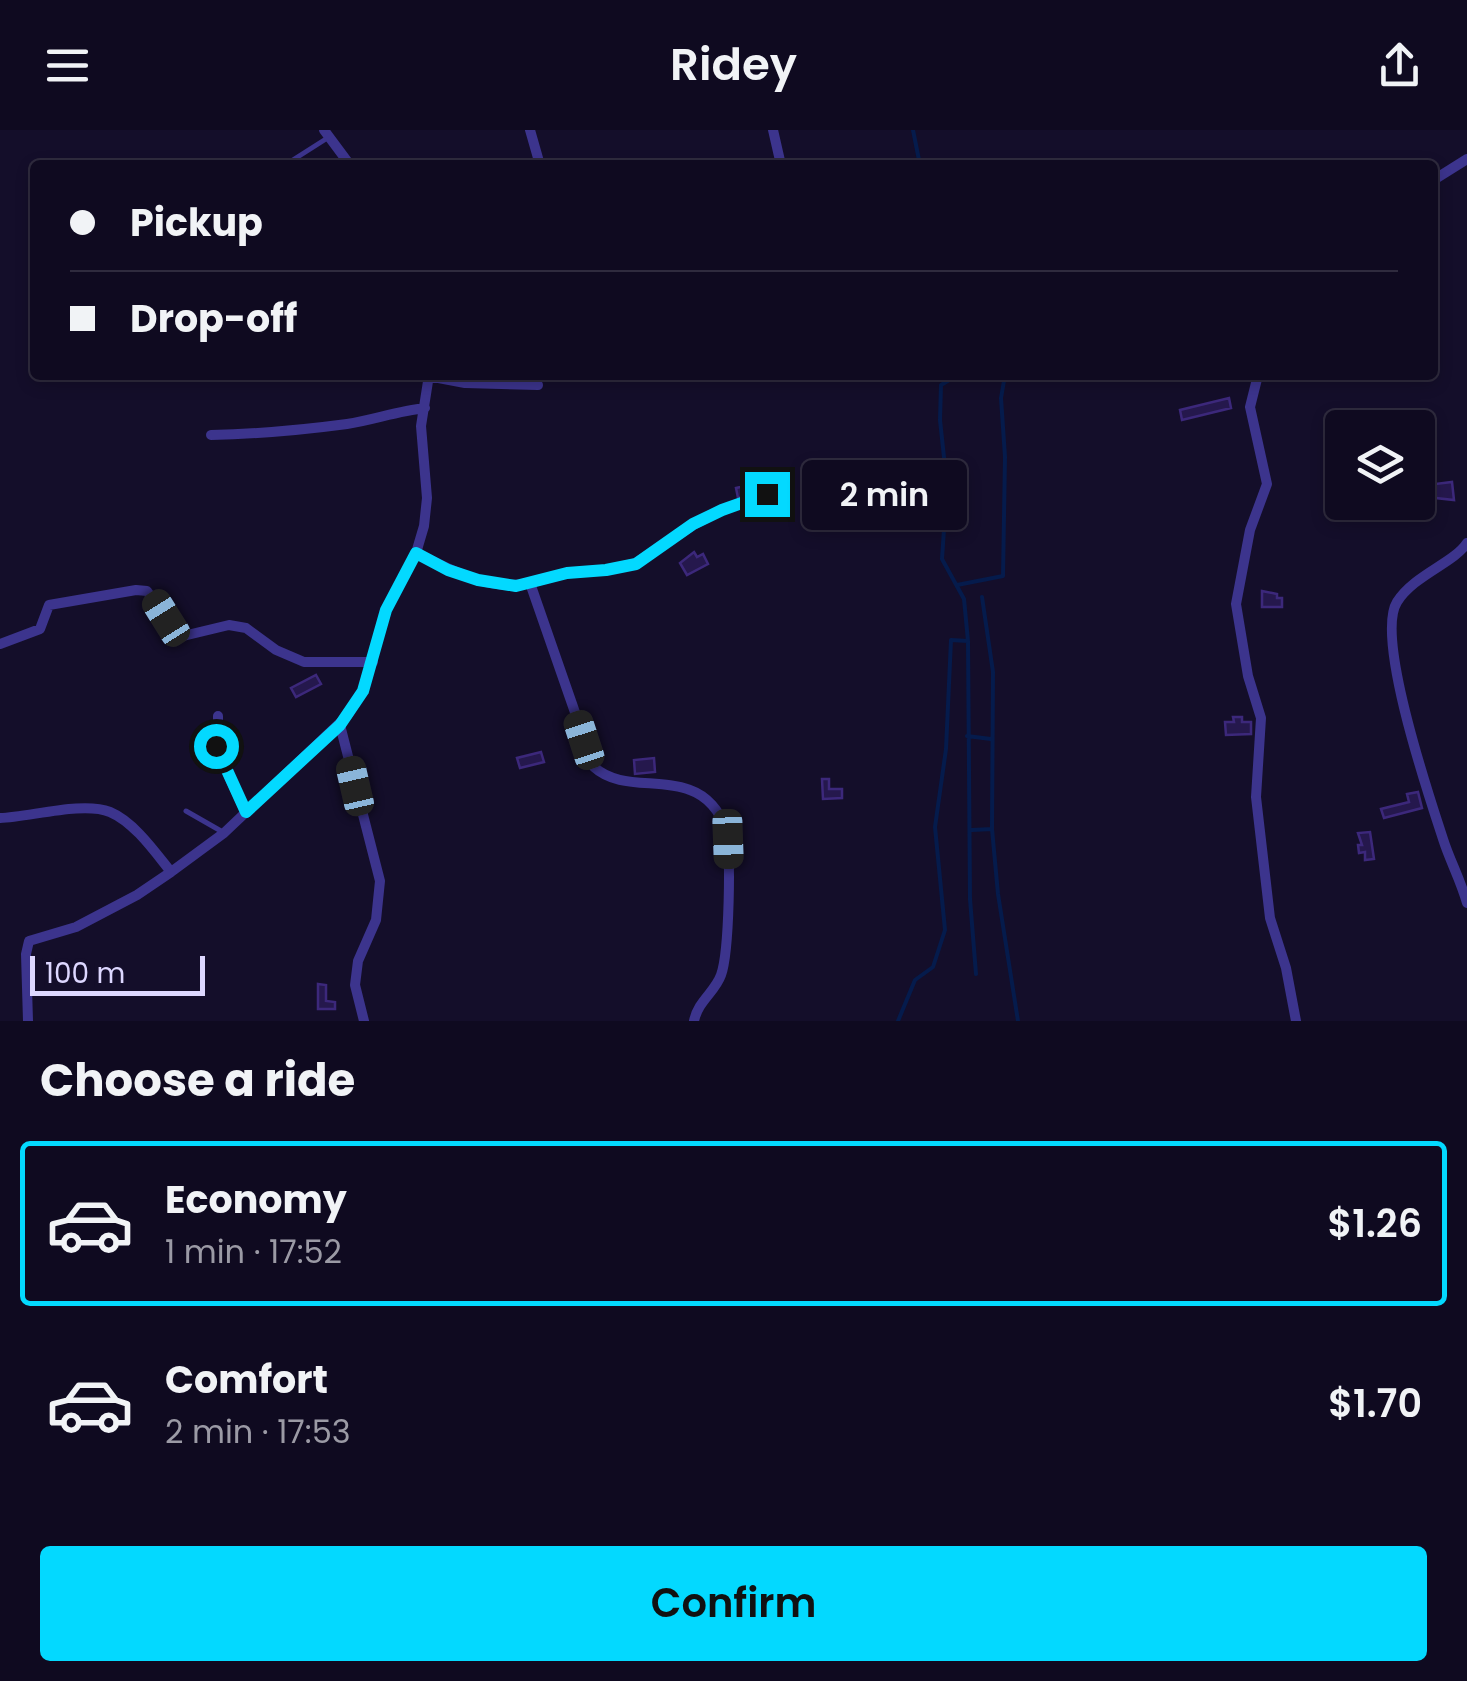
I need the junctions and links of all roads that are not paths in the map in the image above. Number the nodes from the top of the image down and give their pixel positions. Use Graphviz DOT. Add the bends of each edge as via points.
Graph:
graph roads {
  1 [pos="530,130"];
  2 [pos="773,130"];
  3 [pos="326,134"];
  4 [pos="1467,159"];
  5 [pos="292,160"];
  6 [pos="346,160"];
  7 [pos="539,160"];
  8 [pos="780,160"];
  9 [pos="1438,177"];
  10 [pos="428,380"];
  11 [pos="450,380"];
  12 [pos="1257,380"];
  13 [pos="538,385"];
  14 [pos="425,408"];
  15 [pos="211,435"];
  16 [pos="767,494"];
  17 [pos="1467,544"];
  18 [pos="416,553"];
  19 [pos="530,582"];
  20 [pos="0,644"];
  21 [pos="373,662"];
  22 [pos="218,716"];
  23 [pos="340,725"];
  24 [pos="186,810"];
  25 [pos="246,812"];
  26 [pos="0,818"];
  27 [pos="224,833"];
  28 [pos="171,872"];
  29 [pos="1467,903"];
  30 [pos="362,1018"];
  31 [pos="28,1021"];
  32 [pos="348,1021"];
  33 [pos="694,1021"];
  34 [pos="1296,1021"];
  1 -- 7 [label="street"];
  2 -- 8 [label="street"];
  3 -- 5 [label="lane"];
  3 -- 6 [label="street"];
  4 -- 9 [label="street"];
  10 -- 14 [label="street"];
  11 -- 13 [label="street"];
  12 -- 34 [label="street" via="1250,406 1268,484 1250,530 1236,604 1261,718 1256,797 1270,918"];
  14 -- 15 [label="street" via="351,423"];
  14 -- 18 [label="street" via="426,512"];
  16 -- 19 [label="street" via="693,524 636,564"];
  17 -- 29 [label="street" via="1408,590 1390,622 1413,743"];
  18 -- 19 [label="street" via="499,585"];
  18 -- 21 [label="street" via="392,595"];
  19 -- 33 [label="street" via="594,767 610,779 692,790 708,800 725,827 722,971"];
  20 -- 21 [label="street" via="40,629 50,604 136,590 154,598 179,638 229,625 304,662"];
  21 -- 23 [label="street"];
  22 -- 25 [label="street" via="218,753"];
  23 -- 25 [label="street"];
  23 -- 30 [label="street" via="380,882 376,920 358,961 354,993"];
  24 -- 27 [label="lane"];
  25 -- 27 [label="street"];
  26 -- 28 [label="street" via="111,812"];
  27 -- 28 [label="street"];
  28 -- 31 [label="street" via="76,927 29,940"];
  30 -- 32 [label="street"];
}
